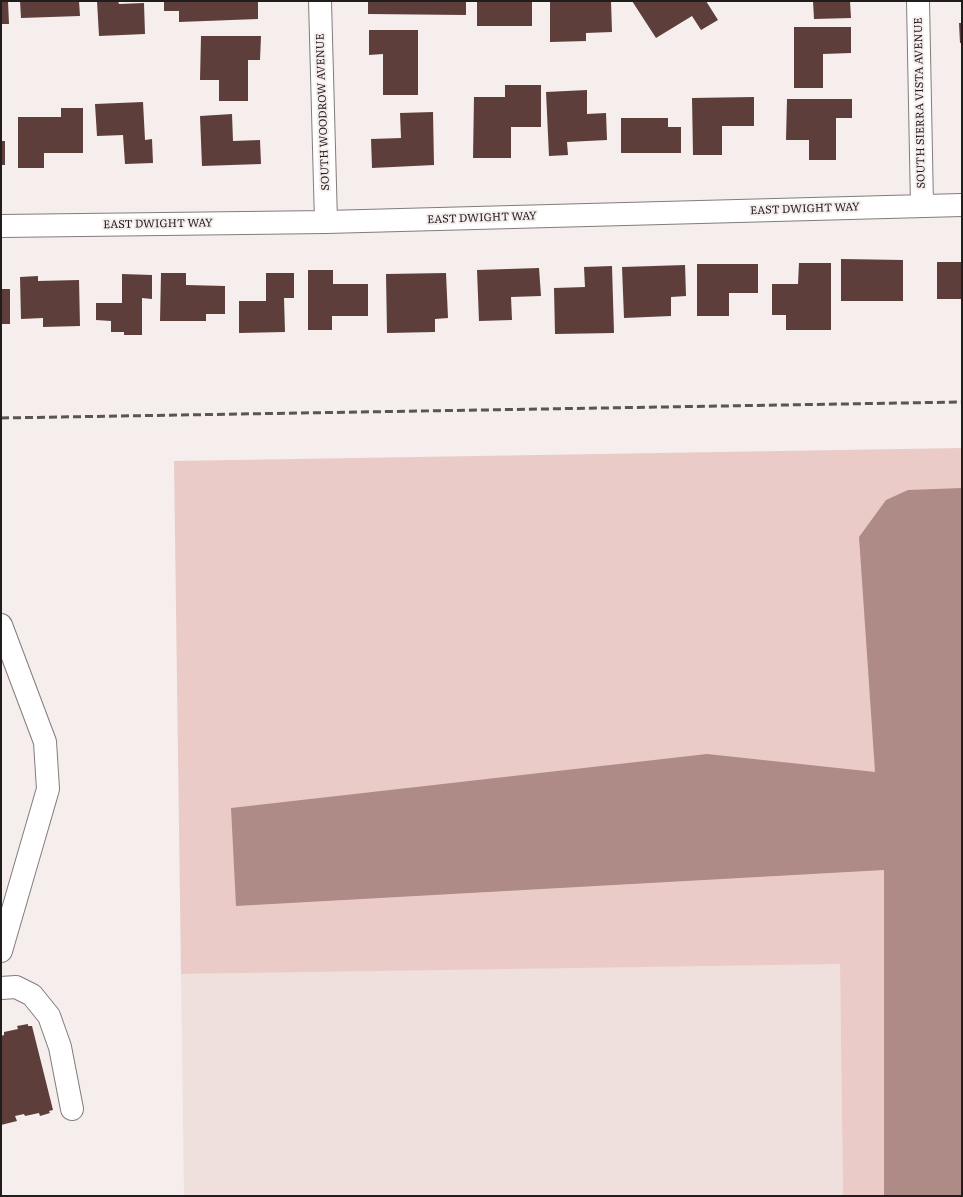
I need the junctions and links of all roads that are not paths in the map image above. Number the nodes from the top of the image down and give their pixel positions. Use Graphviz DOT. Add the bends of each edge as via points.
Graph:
graph roads {
  1 [pos="320,1"];
  2 [pos="918,1"];
  3 [pos="962,205"];
  4 [pos="922,206"];
  5 [pos="326,222"];
  6 [pos="1,226"];
  7 [pos="1,625"];
  8 [pos="1,951"];
  9 [pos="1,988"];
  10 [pos="72,1109"];
  1 -- 5 [label="street, SOUTH WOODROW AVENUE"];
  2 -- 4 [label="street, SOUTH SIERRA VISTA AVENUE"];
  3 -- 4 [label="street, EAST DWIGHT WAY"];
  4 -- 5 [label="street, EAST DWIGHT WAY"];
  5 -- 6 [label="street, EAST DWIGHT WAY"];
  7 -- 8 [label="street" via="45,742 48,789"];
  9 -- 10 [label="street" via="16,987 32,996 48,1016 60,1047"];
}
